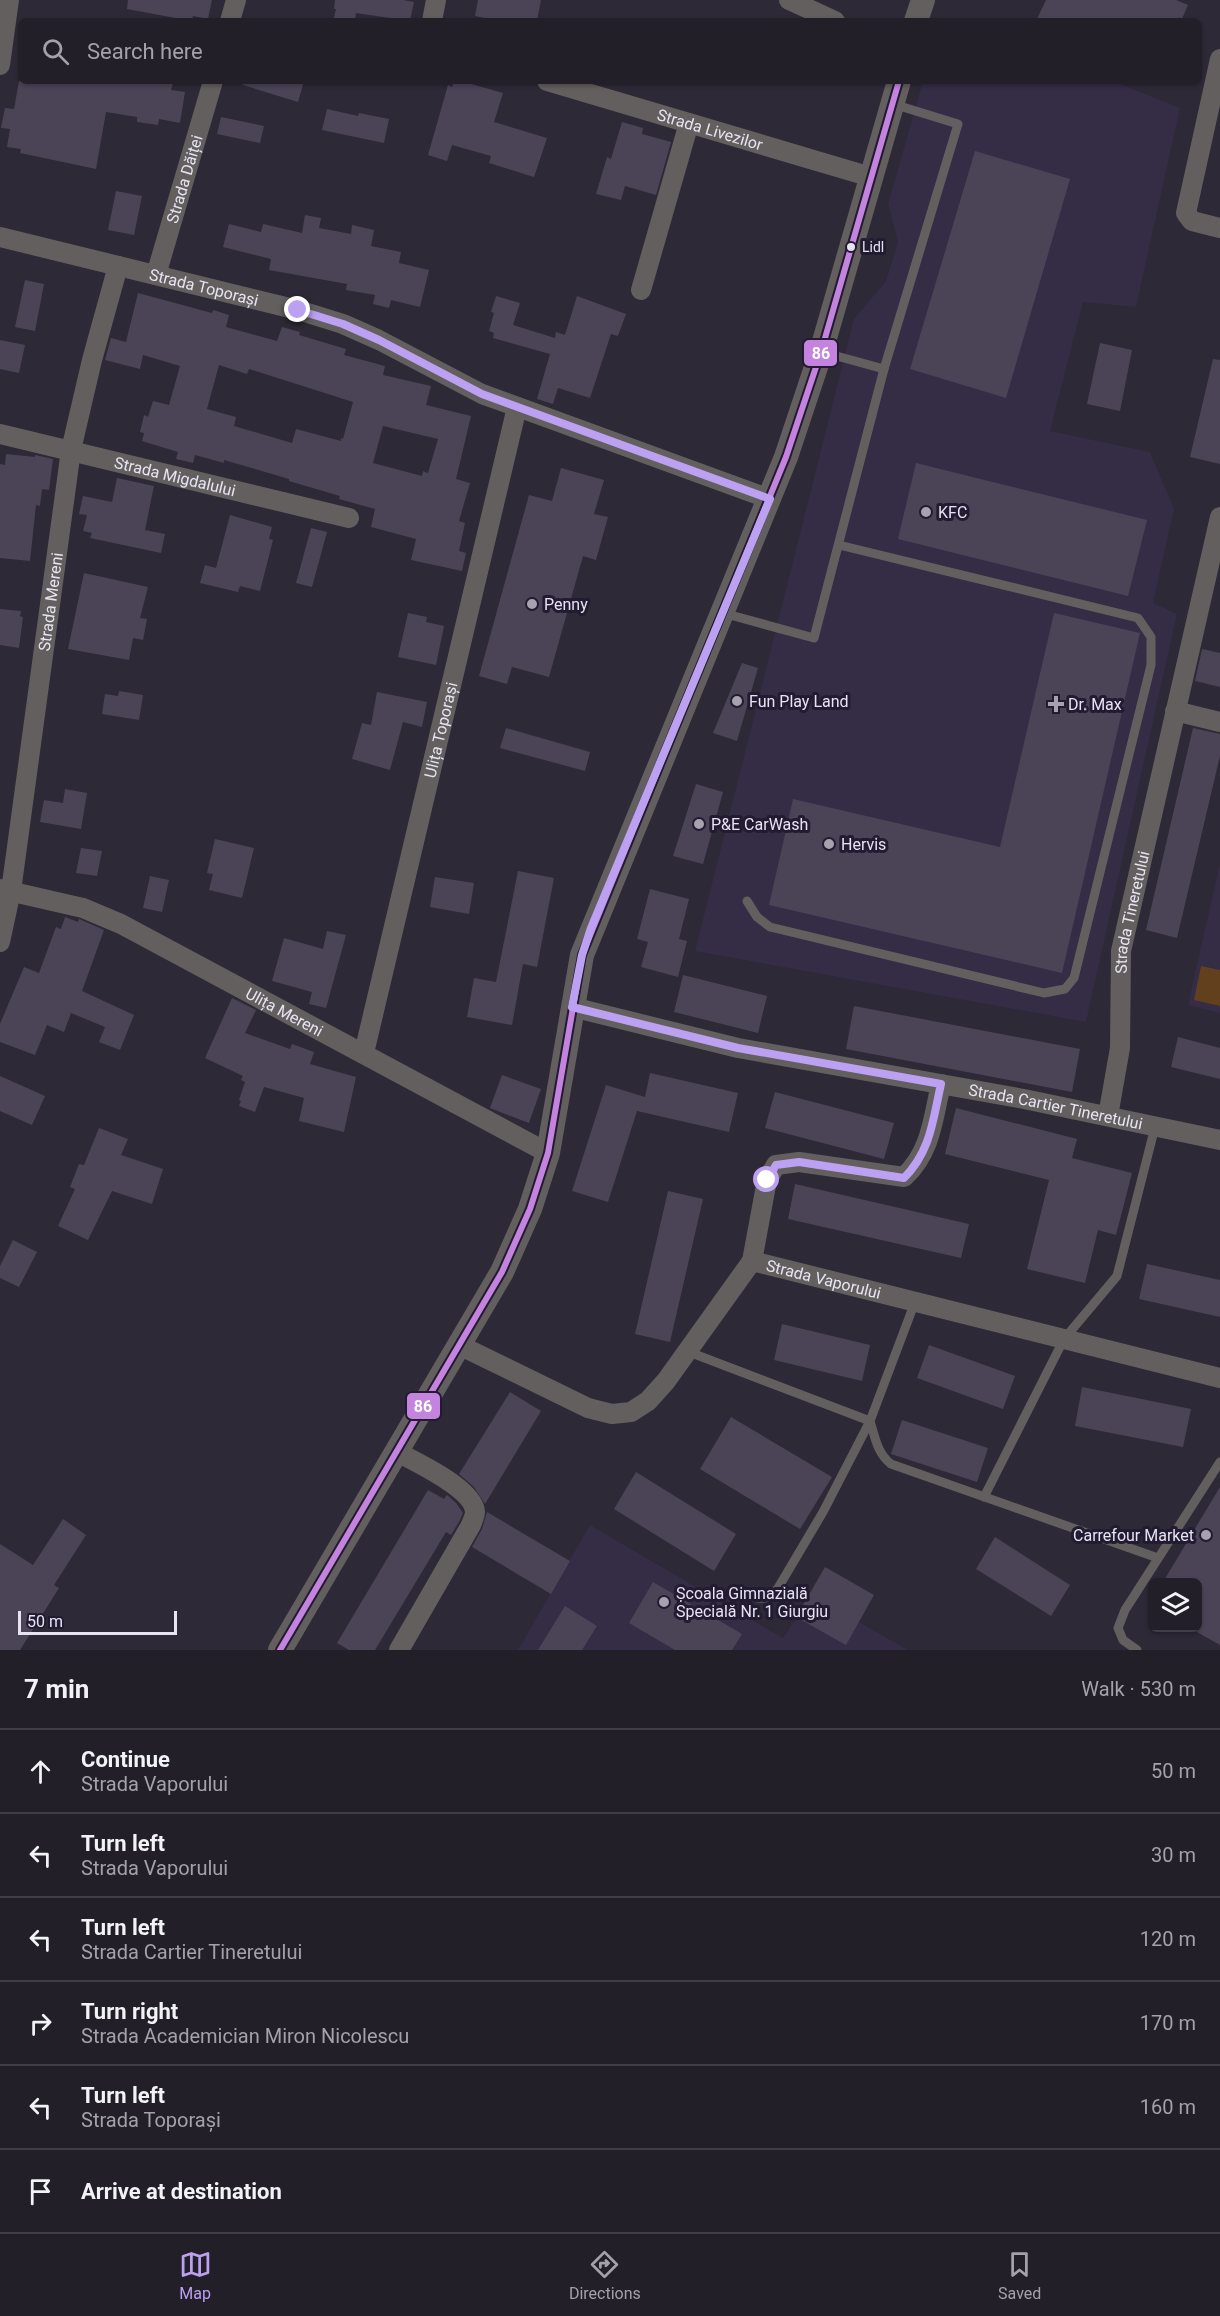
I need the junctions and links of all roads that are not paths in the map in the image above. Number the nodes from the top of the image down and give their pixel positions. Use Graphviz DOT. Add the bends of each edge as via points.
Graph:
graph roads {
  1 [pos="9,0"];
  2 [pos="236,0"];
  3 [pos="436,0"];
  4 [pos="789,0"];
  5 [pos="922,0"];
  6 [pos="231,18"];
  7 [pos="433,18"];
  8 [pos="828,18"];
  9 [pos="917,18"];
  10 [pos="1220,59"];
  11 [pos="0,65"];
  12 [pos="212,84"];
  13 [pos="557,84"];
  14 [pos="1216,88"];
  15 [pos="896,92"];
  16 [pos="689,123"];
  17 [pos="871,177"];
  18 [pos="1220,228"];
  19 [pos="0,237"];
  20 [pos="118,266"];
  21 [pos="156,275"];
  22 [pos="641,290"];
  23 [pos="821,352"];
  24 [pos="884,369"];
  25 [pos="517,407"];
  26 [pos="0,434"];
  27 [pos="71,450"];
  28 [pos="770,499"];
  29 [pos="1220,517"];
  30 [pos="349,518"];
  31 [pos="839,545"];
  32 [pos="1216,553"];
  33 [pos="723,612"];
  34 [pos="1175,711"];
  35 [pos="1220,722"];
  36 [pos="6,890"];
  37 [pos="747,901"];
  38 [pos="0,942"];
  39 [pos="572,1007"];
  40 [pos="364,1053"];
  41 [pos="941,1084"];
  42 [pos="1108,1116"];
  43 [pos="1155,1127"];
  44 [pos="1220,1140"];
  45 [pos="548,1154"];
  46 [pos="752,1261"];
  47 [pos="915,1302"];
  48 [pos="1064,1339"];
  49 [pos="459,1345"];
  50 [pos="689,1352"];
  51 [pos="1220,1378"];
  52 [pos="870,1421"];
  53 [pos="397,1452"];
  54 [pos="1220,1462"];
  55 [pos="984,1497"];
  56 [pos="1158,1558"];
  57 [pos="753,1598"];
  58 [pos="280,1650"];
  59 [pos="399,1650"];
  60 [pos="1137,1650"];
  1 -- 11 [label="street"];
  2 -- 6 [label="street"];
  3 -- 7 [label="street"];
  4 -- 8 [label="street"];
  5 -- 9 [label="street"];
  10 -- 14 [label="street"];
  12 -- 21 [label="street, Strada Dăiței"];
  13 -- 16 [label="street, Strada Livezilor"];
  14 -- 18 [label="street" via="1186,213 1192,221"];
  15 -- 17 [label="street"];
  15 -- 24 [label="lane" via="958,124"];
  16 -- 17 [label="street, Strada Livezilor"];
  16 -- 22 [label="street"];
  17 -- 23 [label="street"];
  19 -- 20 [label="street, Strada Toporași"];
  20 -- 21 [label="street, Strada Toporași"];
  20 -- 27 [label="street, Strada Mereni"];
  21 -- 25 [label="street, Strada Toporași" via="343,324 454,381"];
  23 -- 24 [label="lane"];
  23 -- 28 [label="street"];
  24 -- 31 [label="lane"];
  25 -- 28 [label="street, Strada Toporași"];
  25 -- 40 [label="street, Ulița Toporași"];
  26 -- 27 [label="street, Strada Migdalului"];
  27 -- 30 [label="street, Strada Migdalului"];
  27 -- 36 [label="street, Strada Mereni"];
  28 -- 33 [label="street"];
  29 -- 32 [label="street, Strada Tineretului"];
  31 -- 33 [label="lane" via="814,638"];
  31 -- 37 [label="lane" via="1138,618 1151,637 1151,665 1074,978 1065,989 1044,993 770,927 757,917"];
  32 -- 34 [label="street, Strada Tineretului"];
  33 -- 39 [label="street" via="591,928"];
  34 -- 35 [label="street"];
  34 -- 42 [label="street, Strada Tineretului" via="1121,951 1120,1048"];
  36 -- 38 [label="street, Strada Mereni"];
  36 -- 40 [label="street, Ulița Mereni" via="101,914"];
  39 -- 41 [label="street, Strada Cartier Tineretului" via="738,1048"];
  39 -- 45 [label="street"];
  40 -- 45 [label="street, Ulița Mereni"];
  41 -- 42 [label="street, Strada Cartier Tineretului"];
  41 -- 46 [label="street, Strada Vaporului" via="926,1149 904,1178 799,1162 776,1165 767,1180"];
  42 -- 43 [label="street, Strada Cartier Tineretului"];
  43 -- 44 [label="street, Strada Cartier Tineretului"];
  43 -- 48 [label="lane" via="1117,1276"];
  45 -- 49 [label="street" via="517,1240"];
  46 -- 47 [label="street, Strada Vaporului"];
  46 -- 50 [label="street"];
  47 -- 48 [label="street, Strada Vaporului"];
  47 -- 52 [label="lane"];
  48 -- 51 [label="street, Strada Vaporului"];
  48 -- 55 [label="lane"];
  49 -- 50 [label="street" via="588,1408 612,1414 631,1412 648,1401"];
  49 -- 53 [label="street"];
  50 -- 52 [label="lane"];
  52 -- 55 [label="lane" via="882,1458 891,1464"];
  52 -- 57 [label="lane" via="778,1588 770,1598"];
  53 -- 58 [label="street"];
  53 -- 59 [label="street" via="461,1490 471,1499 475,1512 471,1526"];
  54 -- 56 [label="lane"];
  55 -- 56 [label="lane"];
  56 -- 60 [label="lane" via="1118,1628 1123,1640"];
}
